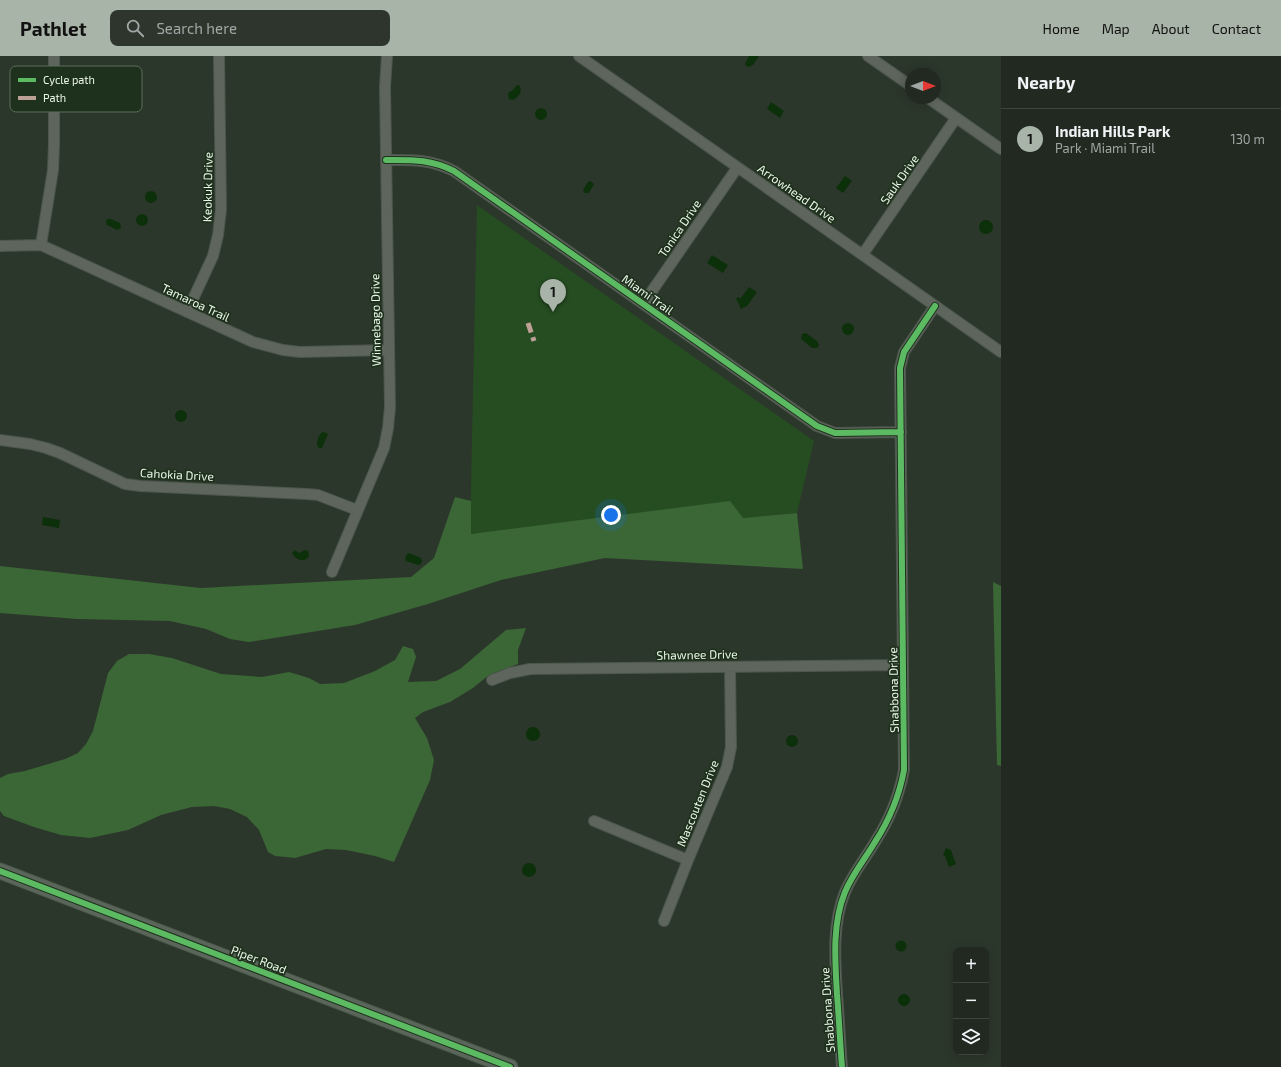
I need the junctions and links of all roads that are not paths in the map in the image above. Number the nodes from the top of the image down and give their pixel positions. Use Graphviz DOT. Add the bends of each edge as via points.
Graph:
graph roads {
  1 [pos="219,56"];
  2 [pos="387,56"];
  3 [pos="578,56"];
  4 [pos="868,56"];
  5 [pos="905,82"];
  6 [pos="936,104"];
  7 [pos="54,112"];
  8 [pos="956,118"];
  9 [pos="1001,149"];
  10 [pos="386,160"];
  11 [pos="737,168"];
  12 [pos="41,245"];
  13 [pos="0,246"];
  14 [pos="863,254"];
  15 [pos="644,304"];
  16 [pos="935,306"];
  17 [pos="187,312"];
  18 [pos="389,350"];
  19 [pos="1001,352"];
  20 [pos="901,432"];
  21 [pos="0,440"];
  22 [pos="357,510"];
  23 [pos="332,572"];
  24 [pos="903,665"];
  25 [pos="730,667"];
  26 [pos="492,680"];
  27 [pos="594,821"];
  28 [pos="688,860"];
  29 [pos="0,871"];
  30 [pos="664,921"];
  31 [pos="510,1067"];
  32 [pos="842,1067"];
  1 -- 17 [label="street, Keokuk Drive" via="221,209 218,235 213,256"];
  2 -- 10 [label="street, Winnebago Drive"];
  3 -- 11 [label="street, Arrowhead Drive"];
  4 -- 5 [label="street"];
  6 -- 8 [label="street"];
  7 -- 12 [label="street" via="53,170"];
  8 -- 9 [label="street"];
  8 -- 14 [label="street, Sauk Drive"];
  10 -- 15 [label="street, Miami Trail" via="420,160 454,171"];
  10 -- 18 [label="street, Winnebago Drive"];
  11 -- 14 [label="street, Arrowhead Drive"];
  11 -- 15 [label="street, Tonica Drive"];
  12 -- 13 [label="street, Tamaroa Trail"];
  12 -- 17 [label="street, Tamaroa Trail"];
  14 -- 16 [label="street, Arrowhead Drive"];
  15 -- 20 [label="street, Miami Trail" via="817,426 835,432"];
  16 -- 19 [label="street, Arrowhead Drive"];
  16 -- 20 [label="street, Shabbona Drive" via="904,352 900,368"];
  17 -- 18 [label="street, Tamaroa Trail" via="253,342 283,350"];
  18 -- 22 [label="street, Winnebago Drive" via="388,428 384,448"];
  20 -- 24 [label="street, Shabbona Drive"];
  21 -- 22 [label="street, Cahokia Drive" via="46,448 125,484 318,495"];
  22 -- 23 [label="street, Winnebago Drive"];
  24 -- 25 [label="street, Shawnee Drive"];
  24 -- 32 [label="street, Shabbona Drive" via="904,770 901,786 894,809 885,826 844,893 836,927 835,958"];
  25 -- 26 [label="street, Shawnee Drive" via="530,669"];
  25 -- 28 [label="street, Mascouten Drive" via="731,747 727,767"];
  27 -- 28 [label="street"];
  28 -- 30 [label="street, Mascouten Drive"];
  29 -- 31 [label="street, Piper Road"];
}
